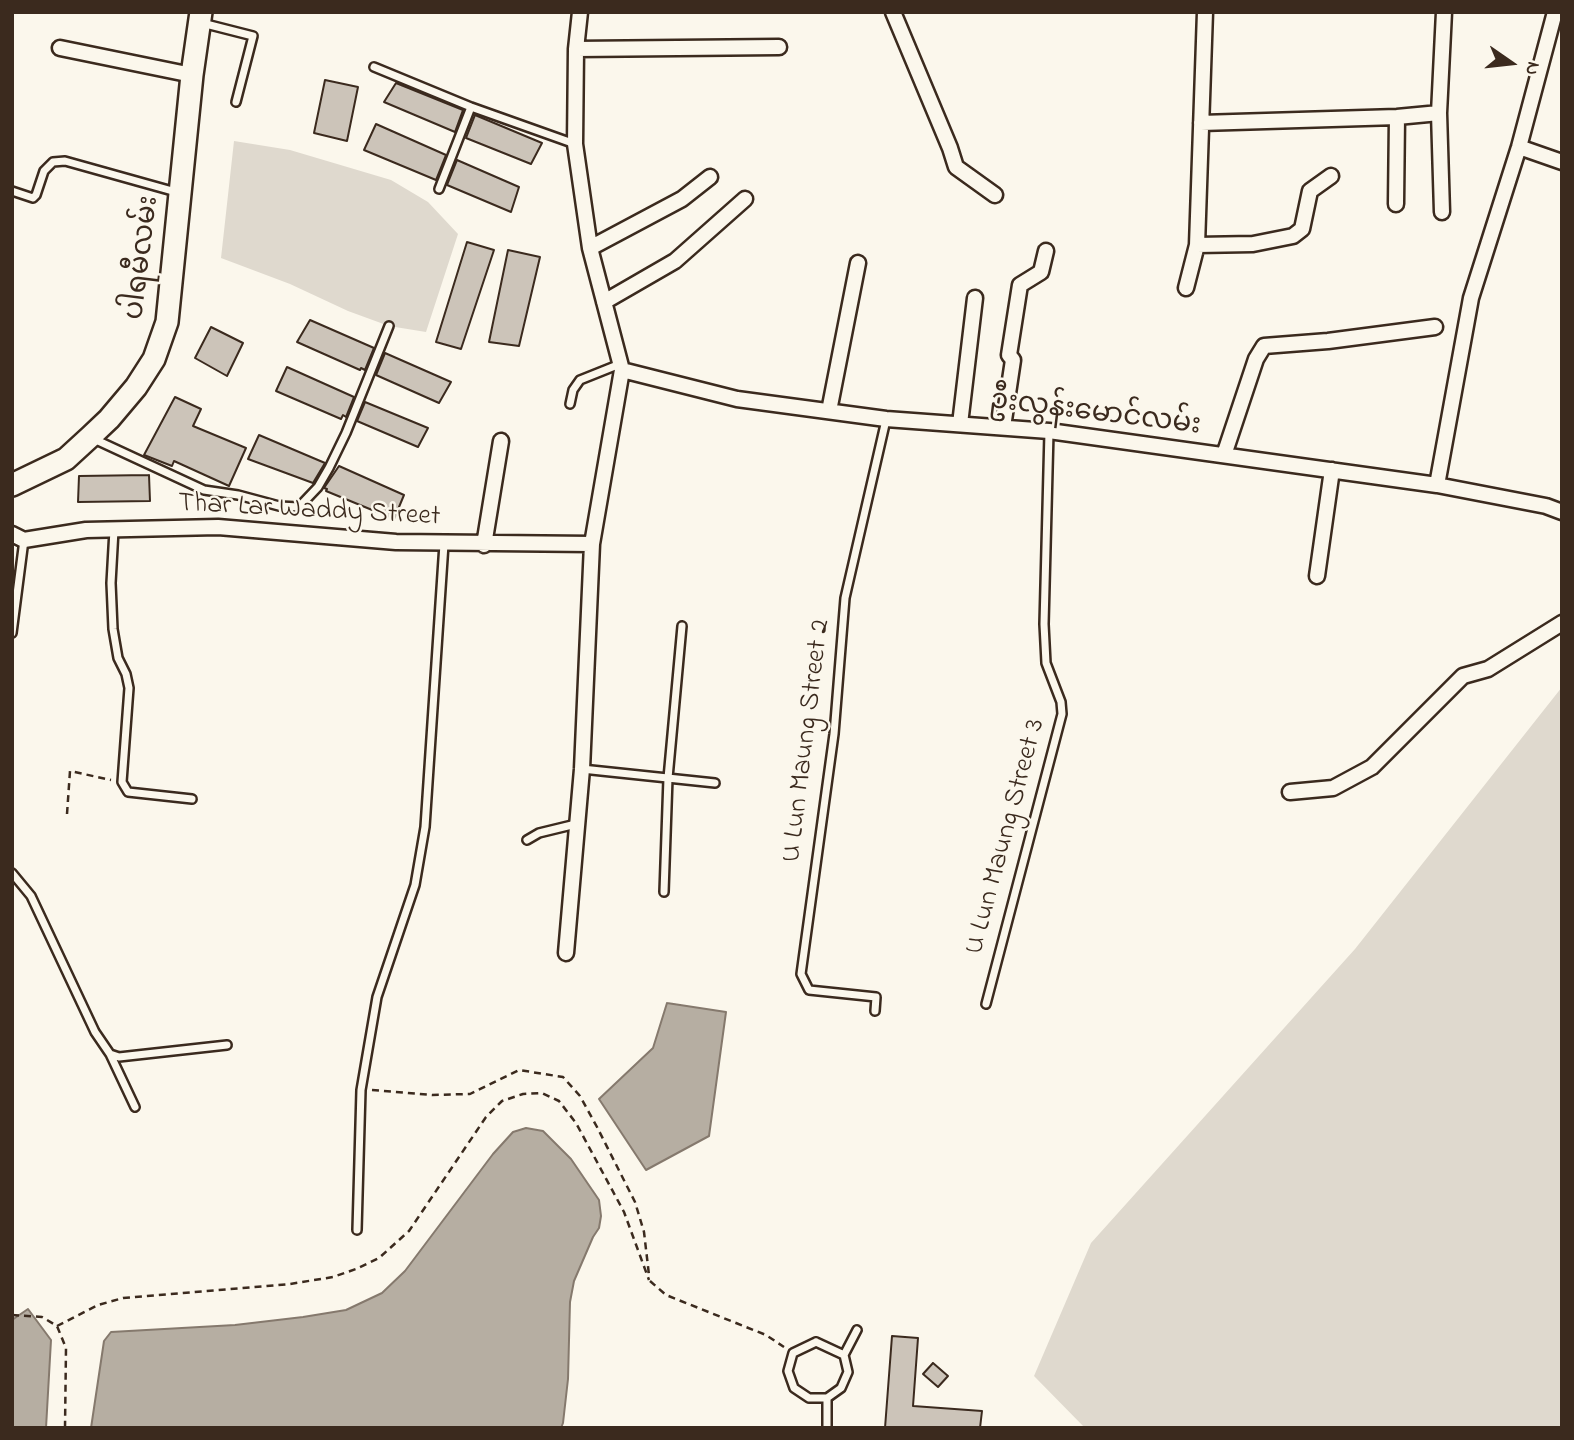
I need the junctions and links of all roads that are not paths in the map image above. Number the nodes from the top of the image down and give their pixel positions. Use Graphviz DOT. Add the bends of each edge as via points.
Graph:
graph roads {
  1 [pos="580,12"];
  2 [pos="893,12"];
  3 [pos="1205,12"];
  4 [pos="1444,12"];
  5 [pos="1555,12"];
  6 [pos="201,18"];
  7 [pos="779,47"];
  8 [pos="60,48"];
  9 [pos="576,48"];
  10 [pos="374,66"];
  11 [pos="192,75"];
  12 [pos="236,102"];
  13 [pos="471,107"];
  14 [pos="1438,113"];
  15 [pos="1397,117"];
  16 [pos="1201,123"];
  17 [pos="575,144"];
  18 [pos="1519,147"];
  19 [pos="1562,162"];
  20 [pos="1331,176"];
  21 [pos="710,177"];
  22 [pos="439,189"];
  23 [pos="12,191"];
  24 [pos="180,193"];
  25 [pos="995,195"];
  26 [pos="746,199"];
  27 [pos="1396,204"];
  28 [pos="1442,212"];
  29 [pos="1198,245"];
  30 [pos="590,248"];
  31 [pos="1046,251"];
  32 [pos="858,263"];
  33 [pos="1186,288"];
  34 [pos="975,298"];
  35 [pos="604,302"];
  36 [pos="389,326"];
  37 [pos="1435,327"];
  38 [pos="621,367"];
  39 [pos="570,404"];
  40 [pos="829,411"];
  41 [pos="886,419"];
  42 [pos="960,424"];
  43 [pos="1003,427"];
  44 [pos="1049,431"];
  45 [pos="90,437"];
  46 [pos="501,441"];
  47 [pos="1224,455"];
  48 [pos="1332,470"];
  49 [pos="12,485"];
  50 [pos="1437,485"];
  51 [pos="1562,512"];
  52 [pos="114,529"];
  53 [pos="18,537"];
  54 [pos="444,544"];
  55 [pos="592,544"];
  56 [pos="484,545"];
  57 [pos="1317,576"];
  58 [pos="1562,624"];
  59 [pos="682,626"];
  60 [pos="12,633"];
  61 [pos="582,769"];
  62 [pos="668,778"];
  63 [pos="715,782"];
  64 [pos="1290,792"];
  65 [pos="192,799"];
  66 [pos="576,824"];
  67 [pos="527,840"];
  68 [pos="12,873"];
  69 [pos="664,892"];
  70 [pos="566,953"];
  71 [pos="986,1004"];
  72 [pos="875,1011"];
  73 [pos="227,1045"];
  74 [pos="110,1054"];
  75 [pos="135,1107"];
  76 [pos="358,1230"];
  77 [pos="857,1330"];
  78 [pos="844,1354"];
  79 [pos="827,1398"];
  80 [pos="827,1428"];
  1 -- 9 [label="street"];
  2 -- 25 [label="street" via="956,167"];
  3 -- 16 [label="street"];
  4 -- 14 [label="street"];
  5 -- 18 [label="street"];
  6 -- 11 [label="main road, ပါရမီလမ်း"];
  6 -- 12 [label="lane" via="253,36"];
  7 -- 9 [label="street"];
  8 -- 11 [label="street"];
  9 -- 17 [label="street"];
  10 -- 13 [label="lane"];
  11 -- 24 [label="main road, ပါရမီလမ်း"];
  13 -- 17 [label="lane"];
  13 -- 22 [label="lane"];
  14 -- 15 [label="street"];
  14 -- 28 [label="street"];
  15 -- 16 [label="street"];
  15 -- 27 [label="street"];
  16 -- 29 [label="street"];
  17 -- 30 [label="street"];
  18 -- 19 [label="street"];
  18 -- 50 [label="street" via="1471,298"];
  20 -- 29 [label="street" via="1310,191 1302,229 1293,236 1253,244"];
  21 -- 30 [label="street" via="682,199"];
  23 -- 24 [label="lane" via="33,198 44,171 53,162 65,161"];
  24 -- 45 [label="main road, ပါရမီလမ်း" via="167,322 154,359 136,387"];
  26 -- 35 [label="street" via="675,261"];
  29 -- 33 [label="street"];
  30 -- 35 [label="street"];
  31 -- 43 [label="street" via="1041,272 1020,285"];
  32 -- 40 [label="street"];
  34 -- 42 [label="street"];
  35 -- 38 [label="street"];
  36 -- 45 [label="lane" via="330,468 299,507 204,490"];
  37 -- 47 [label="street" via="1264,346"];
  38 -- 39 [label="lane" via="580,380"];
  38 -- 40 [label="street, ဦးလွန်းမောင်လမ်း" via="737,400"];
  38 -- 55 [label="street"];
  40 -- 41 [label="street, ဦးလွန်းမောင်လမ်း"];
  41 -- 42 [label="street, ဦးလွန်းမောင်လမ်း"];
  41 -- 72 [label="lane, U Lun Maung Street 2" via="845,598 834,734 801,974 809,990 876,997"];
  42 -- 43 [label="street, ဦးလွန်းမောင်လမ်း"];
  43 -- 44 [label="street, ဦးလွန်းမောင်လမ်း"];
  44 -- 47 [label="street, ဦးလွန်းမောင်လမ်း"];
  44 -- 71 [label="lane, U Lun Maung Street 3" via="1044,624 1046,663 1062,714"];
  45 -- 49 [label="main road, ပါရမီလမ်း" via="66,459"];
  46 -- 56 [label="street"];
  47 -- 48 [label="street, ဦးလွန်းမောင်လမ်း"];
  48 -- 50 [label="street, ဦးလွန်းမောင်လမ်း"];
  48 -- 57 [label="street"];
  50 -- 51 [label="street, ဦးလွန်းမောင်လမ်း"];
  52 -- 53 [label="street, Thar Lar Waddy Street"];
  52 -- 54 [label="street, Thar Lar Waddy Street" via="218,527"];
  52 -- 65 [label="lane" via="113,629 129,688 122,782 128,792"];
  53 -- 60 [label="lane"];
  54 -- 56 [label="street, Thar Lar Waddy Street"];
  54 -- 76 [label="lane" via="425,827 415,885 377,997 362,1090"];
  55 -- 56 [label="street, Thar Lar Waddy Street"];
  55 -- 61 [label="street"];
  58 -- 64 [label="street" via="1488,669 1463,676 1372,767 1333,788"];
  59 -- 62 [label="lane"];
  61 -- 62 [label="lane"];
  61 -- 66 [label="street"];
  62 -- 63 [label="lane"];
  62 -- 69 [label="lane"];
  66 -- 67 [label="lane" via="538,832"];
  66 -- 70 [label="street"];
  68 -- 74 [label="lane" via="31,896 95,1032"];
  73 -- 74 [label="lane" via="119,1057"];
  74 -- 75 [label="lane"];
  77 -- 78 [label="lane"];
  78 -- 79 [label="lane" via="848,1372 841,1388"];
  78 -- 79 [label="lane" via="816,1342 793,1353 788,1371 794,1388 809,1398"];
  79 -- 80 [label="lane"];
}
